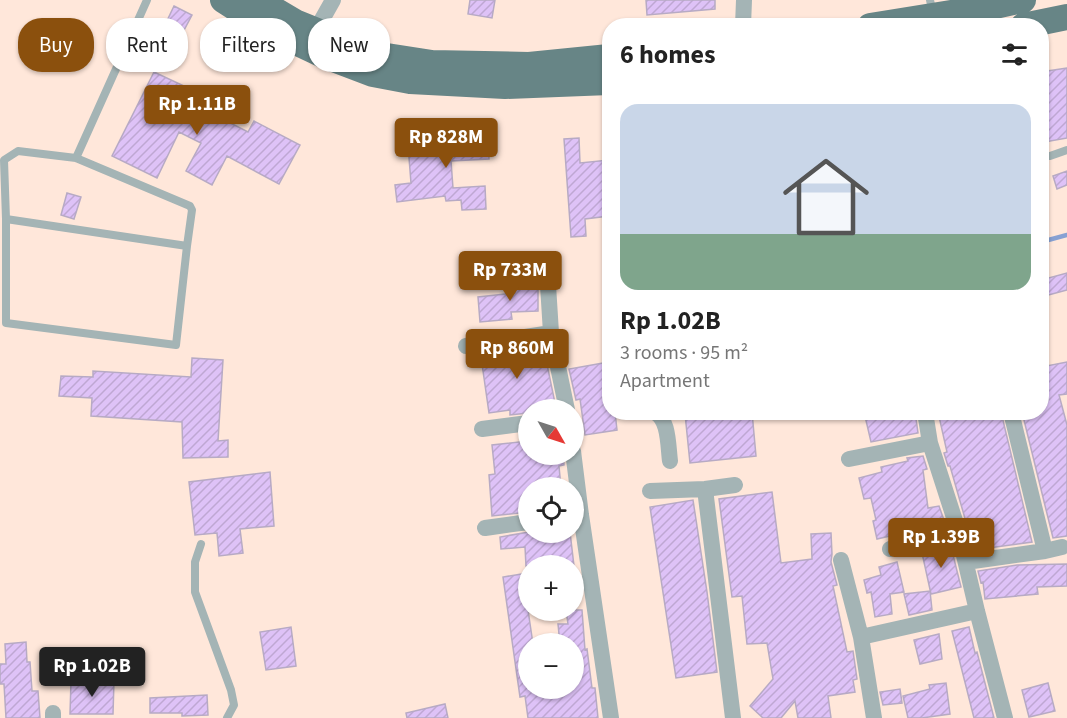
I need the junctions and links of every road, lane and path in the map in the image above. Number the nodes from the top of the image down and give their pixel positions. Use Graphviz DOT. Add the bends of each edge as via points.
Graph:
graph roads {
  1 [pos="147,0"];
  2 [pos="223,0"];
  3 [pos="258,0"];
  4 [pos="333,0"];
  5 [pos="744,0"];
  6 [pos="1023,0"];
  7 [pos="932,13"];
  8 [pos="997,16"];
  9 [pos="1067,17"];
  10 [pos="323,18"];
  11 [pos="743,18"];
  12 [pos="908,18"];
  13 [pos="1049,21"];
  14 [pos="308,28"];
  15 [pos="390,56"];
  16 [pos="602,58"];
  17 [pos="602,82"];
  18 [pos="1067,150"];
  19 [pos="1050,156"];
  20 [pos="76,158"];
  21 [pos="6,219"];
  22 [pos="187,246"];
  23 [pos="548,285"];
  24 [pos="551,333"];
  25 [pos="466,346"];
  26 [pos="565,399"];
  27 [pos="663,420"];
  28 [pos="926,420"];
  29 [pos="1013,420"];
  30 [pos="518,424"];
  31 [pos="482,429"];
  32 [pos="930,443"];
  33 [pos="849,459"];
  34 [pos="670,461"];
  35 [pos="735,485"];
  36 [pos="705,489"];
  37 [pos="650,491"];
  38 [pos="518,523"];
  39 [pos="485,528"];
  40 [pos="958,530"];
  41 [pos="582,543"];
  42 [pos="201,544"];
  43 [pos="1062,547"];
  44 [pos="890,549"];
  45 [pos="1045,551"];
  46 [pos="842,560"];
  47 [pos="966,562"];
  48 [pos="977,611"];
  49 [pos="861,637"];
  50 [pos="227,718"];
  51 [pos="611,718"];
  52 [pos="732,718"];
  53 [pos="874,718"];
  54 [pos="1005,718"];
  1 -- 20 [label="lane"];
  2 -- 17 [label="main road" via="270,30 373,74 410,81 505,86"];
  3 -- 14 [label="main road"];
  4 -- 10 [label="street"];
  5 -- 11 [label="street"];
  6 -- 8 [label="main road"];
  7 -- 8 [label="main road"];
  7 -- 12 [label="main road"];
  9 -- 13 [label="main road"];
  15 -- 16 [label="main road" via="432,63 529,65"];
  18 -- 19 [label="lane"];
  20 -- 21 [label="lane" via="18,150 4,160"];
  20 -- 22 [label="lane" via="188,204 192,210"];
  21 -- 22 [label="lane"];
  21 -- 22 [label="lane" via="6,323 176,345"];
  23 -- 24 [label="street"];
  24 -- 25 [label="street"];
  24 -- 26 [label="street"];
  27 -- 34 [label="street"];
  28 -- 32 [label="street"];
  29 -- 45 [label="street"];
  30 -- 31 [label="street"];
  32 -- 33 [label="street"];
  32 -- 40 [label="street"];
  35 -- 36 [label="street"];
  36 -- 37 [label="street"];
  36 -- 52 [label="street"];
  38 -- 39 [label="street"];
  40 -- 44 [label="street"];
  40 -- 47 [label="street"];
  41 -- 51 [label="street"];
  42 -- 50 [label="lane" via="195,562 195,592 231,690 234,705"];
  43 -- 45 [label="street"];
  45 -- 47 [label="street"];
  46 -- 49 [label="street"];
  47 -- 48 [label="street"];
  48 -- 49 [label="street"];
  48 -- 54 [label="street"];
  49 -- 53 [label="street"];
}
